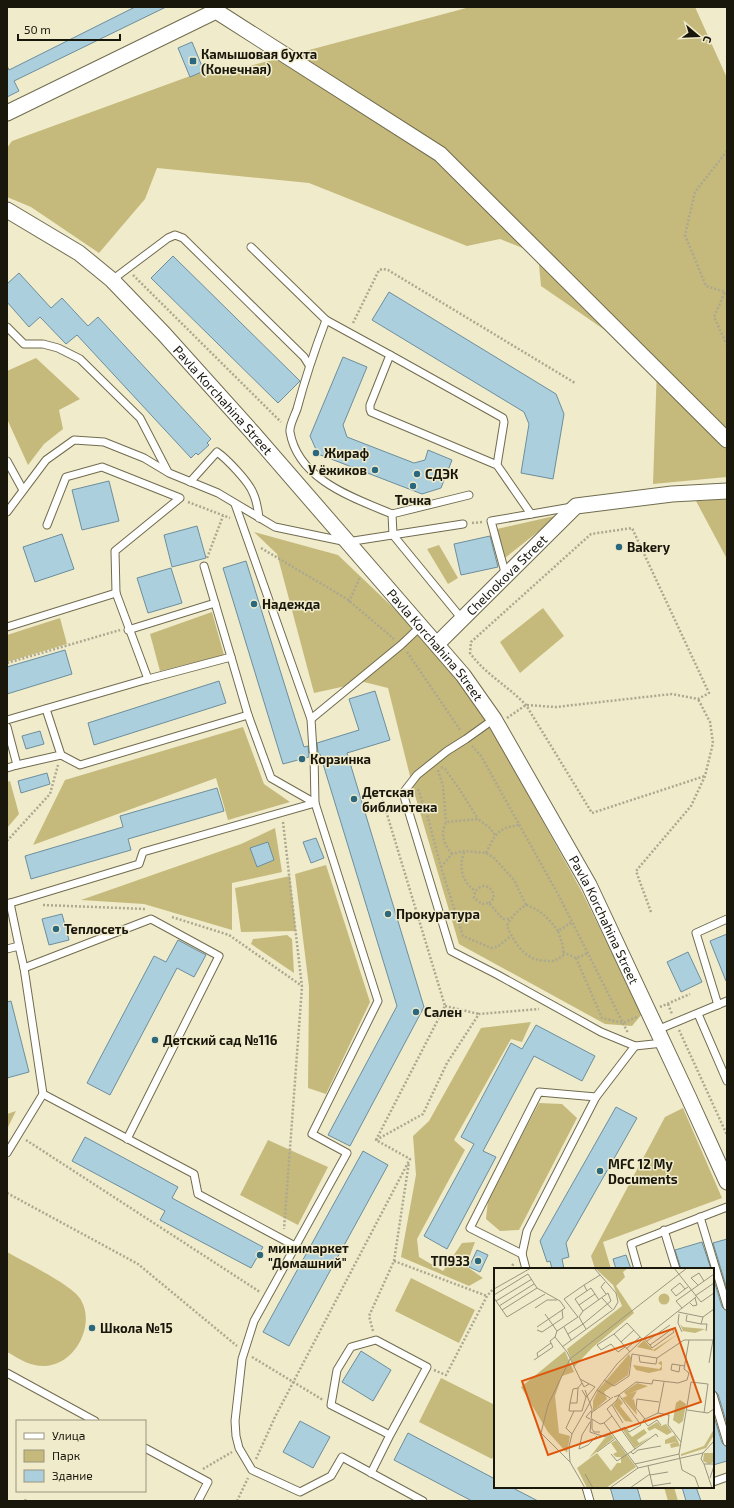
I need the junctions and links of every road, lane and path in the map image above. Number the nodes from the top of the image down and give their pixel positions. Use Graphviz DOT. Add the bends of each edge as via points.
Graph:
graph roads {
  1 [pos="7,113"];
  2 [pos="727,151"];
  3 [pos="7,210"];
  4 [pos="251,247"];
  5 [pos="127,268"];
  6 [pos="112,280"];
  7 [pos="326,320"];
  8 [pos="7,327"];
  9 [pos="348,333"];
  10 [pos="727,345"];
  11 [pos="390,356"];
  12 [pos="310,365"];
  13 [pos="575,383"];
  14 [pos="290,431"];
  15 [pos="727,440"];
  16 [pos="7,461"];
  17 [pos="497,465"];
  18 [pos="169,473"];
  19 [pos="190,482"];
  20 [pos="23,490"];
  21 [pos="727,491"];
  22 [pos="469,496"];
  23 [pos="180,498"];
  24 [pos="235,504"];
  25 [pos="576,506"];
  26 [pos="7,512"];
  27 [pos="392,514"];
  28 [pos="531,514"];
  29 [pos="223,516"];
  30 [pos="259,518"];
  31 [pos="491,521"];
  32 [pos="242,524"];
  33 [pos="463,524"];
  34 [pos="47,525"];
  35 [pos="393,535"];
  36 [pos="249,542"];
  37 [pos="347,542"];
  38 [pos="204,566"];
  39 [pos="506,576"];
  40 [pos="116,593"];
  41 [pos="215,603"];
  42 [pos="462,619"];
  43 [pos="421,626"];
  44 [pos="7,627"];
  45 [pos="128,628"];
  46 [pos="437,644"];
  47 [pos="401,645"];
  48 [pos="231,656"];
  49 [pos="7,663"];
  50 [pos="148,679"];
  51 [pos="698,699"];
  52 [pos="526,704"];
  53 [pos="46,709"];
  54 [pos="248,715"];
  55 [pos="311,719"];
  56 [pos="7,720"];
  57 [pos="495,722"];
  58 [pos="7,727"];
  59 [pos="466,739"];
  60 [pos="61,755"];
  61 [pos="441,762"];
  62 [pos="17,765"];
  63 [pos="437,766"];
  64 [pos="7,768"];
  65 [pos="432,771"];
  66 [pos="705,776"];
  67 [pos="417,786"];
  68 [pos="403,793"];
  69 [pos="314,803"];
  70 [pos="282,812"];
  71 [pos="478,819"];
  72 [pos="446,822"];
  73 [pos="519,825"];
  74 [pos="495,835"];
  75 [pos="7,841"];
  76 [pos="464,851"];
  77 [pos="486,853"];
  78 [pos="452,854"];
  79 [pos="441,867"];
  80 [pos="475,891"];
  81 [pos="9,903"];
  82 [pos="489,903"];
  83 [pos="526,906"];
  84 [pos="651,912"];
  85 [pos="510,919"];
  86 [pos="727,919"];
  87 [pos="572,922"];
  88 [pos="558,931"];
  89 [pos="511,936"];
  90 [pos="19,946"];
  91 [pos="7,949"];
  92 [pos="563,952"];
  93 [pos="588,953"];
  94 [pos="576,958"];
  95 [pos="24,968"];
  96 [pos="690,994"];
  97 [pos="727,1002"];
  98 [pos="718,1005"];
  99 [pos="445,1006"];
  100 [pos="555,1008"];
  101 [pos="648,1012"];
  102 [pos="479,1014"];
  103 [pos="698,1014"];
  104 [pos="623,1023"];
  105 [pos="676,1023"];
  106 [pos="660,1037"];
  107 [pos="635,1046"];
  108 [pos="727,1081"];
  109 [pos="42,1094"];
  110 [pos="596,1097"];
  111 [pos="18,1134"];
  112 [pos="727,1135"];
  113 [pos="127,1139"];
  114 [pos="376,1140"];
  115 [pos="7,1154"];
  116 [pos="410,1159"];
  117 [pos="727,1182"];
  118 [pos="7,1193"];
  119 [pos="727,1207"];
  120 [pos="700,1217"];
  121 [pos="664,1230"];
  122 [pos="284,1240"];
  123 [pos="295,1246"];
  124 [pos="522,1254"];
  125 [pos="394,1261"];
  126 [pos="526,1268"];
  127 [pos="638,1268"];
  128 [pos="676,1268"];
  129 [pos="494,1288"];
  130 [pos="488,1296"];
  131 [pos="267,1297"];
  132 [pos="727,1306"];
  133 [pos="376,1340"];
  134 [pos="244,1353"];
  135 [pos="426,1367"];
  136 [pos="7,1373"];
  137 [pos="294,1383"];
  138 [pos="714,1398"];
  139 [pos="330,1405"];
  140 [pos="93,1420"];
  141 [pos="390,1435"];
  142 [pos="727,1442"];
  143 [pos="239,1448"];
  144 [pos="146,1449"];
  145 [pos="252,1470"];
  146 [pos="371,1473"];
  147 [pos="194,1474"];
  148 [pos="727,1477"];
  149 [pos="714,1482"];
  150 [pos="586,1488"];
  151 [pos="198,1501"];
  152 [pos="237,1501"];
  153 [pos="423,1501"];
  154 [pos="590,1501"];
  1 -- 15 [label="street" via="216,11 440,154"];
  2 -- 10 [label="path" via="695,192 685,235 706,286 725,292 714,317"];
  3 -- 6 [label="street, Pavla Korchahina Street" via="79,253"];
  4 -- 7 [label="lane"];
  5 -- 6 [label="lane"];
  5 -- 12 [label="lane" via="168,238 175,235 183,238"];
  5 -- 14 [label="path"];
  6 -- 37 [label="street, Pavla Korchahina Street" via="253,433"];
  7 -- 9 [label="lane"];
  7 -- 12 [label="lane"];
  8 -- 18 [label="lane" via="24,344 43,344 58,348 80,359 140,418"];
  9 -- 11 [label="lane"];
  9 -- 13 [label="path" via="379,270 383,268"];
  11 -- 17 [label="lane" via="503,418"];
  11 -- 17 [label="lane" via="370,405 371,412"];
  12 -- 14 [label="lane"];
  14 -- 27 [label="lane" via="298,454 313,472 332,488"];
  16 -- 20 [label="lane"];
  17 -- 28 [label="lane"];
  18 -- 19 [label="lane"];
  18 -- 20 [label="lane" via="144,458 104,442 74,440 46,460"];
  19 -- 24 [label="lane" via="218,493"];
  19 -- 30 [label="lane" via="217,452 237,471 253,492"];
  20 -- 26 [label="lane"];
  21 -- 25 [label="street, Chelnokova Street"];
  22 -- 27 [label="lane"];
  23 -- 29 [label="path"];
  23 -- 34 [label="lane" via="102,467 66,477"];
  23 -- 40 [label="lane" via="115,551"];
  24 -- 30 [label="lane"];
  24 -- 32 [label="lane"];
  25 -- 28 [label="lane, Chelnokova Street"];
  25 -- 39 [label="street, Chelnokova Street"];
  27 -- 35 [label="lane"];
  28 -- 31 [label="lane, Chelnokova Street"];
  29 -- 32 [label="path"];
  29 -- 38 [label="path"];
  30 -- 37 [label="lane" via="274,528"];
  31 -- 33 [label="path"];
  31 -- 39 [label="lane"];
  32 -- 36 [label="lane"];
  33 -- 35 [label="lane"];
  35 -- 37 [label="lane"];
  35 -- 42 [label="lane"];
  36 -- 47 [label="path" via="267,550 346,599"];
  36 -- 55 [label="lane"];
  37 -- 43 [label="street, Pavla Korchahina Street"];
  38 -- 41 [label="lane"];
  39 -- 42 [label="street, Chelnokova Street"];
  40 -- 44 [label="lane"];
  40 -- 45 [label="lane"];
  41 -- 45 [label="lane"];
  41 -- 48 [label="lane"];
  42 -- 46 [label="street, Chelnokova Street"];
  43 -- 46 [label="street, Pavla Korchahina Street"];
  43 -- 47 [label="lane"];
  45 -- 49 [label="path"];
  45 -- 50 [label="lane"];
  46 -- 57 [label="street, Pavla Korchahina Street" via="463,675"];
  47 -- 55 [label="lane"];
  47 -- 59 [label="path"];
  48 -- 50 [label="lane"];
  48 -- 54 [label="lane"];
  50 -- 53 [label="lane"];
  51 -- 52 [label="path" via="672,694 556,707"];
  51 -- 52 [label="path" via="709,693 632,528 591,534 471,642 470,653 477,663"];
  51 -- 66 [label="path" via="710,722 713,743"];
  52 -- 57 [label="path"];
  52 -- 66 [label="path" via="592,813"];
  53 -- 56 [label="lane"];
  53 -- 60 [label="lane"];
  54 -- 60 [label="lane" via="80,765"];
  54 -- 69 [label="lane" via="272,778"];
  55 -- 69 [label="lane"];
  57 -- 59 [label="lane"];
  57 -- 101 [label="street, Pavla Korchahina Street" via="588,886"];
  58 -- 62 [label="lane"];
  59 -- 68 [label="lane" via="417,775"];
  59 -- 73 [label="path" via="481,756"];
  60 -- 62 [label="lane"];
  60 -- 75 [label="path" via="50,794"];
  61 -- 63 [label="path"];
  62 -- 64 [label="lane"];
  63 -- 65 [label="path"];
  63 -- 71 [label="path" via="445,769"];
  63 -- 72 [label="path" via="443,786"];
  66 -- 84 [label="path" via="691,806 636,870"];
  67 -- 79 [label="path"];
  68 -- 99 [label="path" via="380,792"];
  68 -- 100 [label="lane" via="452,951"];
  69 -- 70 [label="lane"];
  69 -- 123 [label="lane" via="378,1001 312,1134 347,1153"];
  70 -- 81 [label="lane" via="143,852 139,864"];
  70 -- 122 [label="path" via="302,987"];
  71 -- 72 [label="path"];
  71 -- 74 [label="path"];
  72 -- 78 [label="path" via="442,830 445,845"];
  73 -- 74 [label="path" via="507,826"];
  73 -- 87 [label="path"];
  74 -- 77 [label="path"];
  76 -- 77 [label="path"];
  76 -- 78 [label="path"];
  76 -- 80 [label="path" via="461,872 464,880"];
  77 -- 83 [label="path" via="514,880"];
  78 -- 79 [label="path"];
  79 -- 89 [label="path" via="463,936 491,948 497,947"];
  80 -- 82 [label="path" via="474,898 478,903"];
  80 -- 82 [label="path" via="482,886 491,888 494,898"];
  81 -- 90 [label="lane"];
  82 -- 85 [label="path" via="503,919"];
  83 -- 85 [label="path"];
  83 -- 88 [label="path" via="537,909"];
  85 -- 89 [label="path" via="507,926"];
  86 -- 98 [label="lane" via="696,933"];
  87 -- 88 [label="path"];
  87 -- 93 [label="path"];
  88 -- 92 [label="path" via="564,946"];
  89 -- 92 [label="path" via="525,954 535,959 554,962 563,956"];
  90 -- 91 [label="lane"];
  90 -- 95 [label="lane"];
  92 -- 94 [label="path"];
  93 -- 94 [label="path"];
  93 -- 104 [label="path"];
  94 -- 104 [label="path" via="602,1018"];
  95 -- 109 [label="lane"];
  95 -- 113 [label="lane" via="151,919 219,956"];
  96 -- 101 [label="path"];
  97 -- 98 [label="lane"];
  98 -- 103 [label="lane"];
  99 -- 102 [label="path"];
  99 -- 114 [label="path"];
  100 -- 102 [label="path"];
  100 -- 107 [label="lane"];
  101 -- 106 [label="street, Pavla Korchahina Street"];
  102 -- 114 [label="path" via="447,1063 423,1114"];
  103 -- 105 [label="lane"];
  103 -- 108 [label="lane"];
  104 -- 107 [label="path"];
  105 -- 106 [label="lane"];
  105 -- 112 [label="path"];
  106 -- 107 [label="lane"];
  106 -- 117 [label="street, Pavla Korchahina Street"];
  107 -- 110 [label="lane"];
  109 -- 111 [label="lane"];
  109 -- 113 [label="lane"];
  110 -- 124 [label="lane" via="527,1231"];
  110 -- 124 [label="lane" via="539,1092 470,1228"];
  111 -- 115 [label="lane"];
  111 -- 131 [label="path"];
  113 -- 122 [label="lane" via="194,1174 198,1194"];
  114 -- 116 [label="path"];
  116 -- 125 [label="path"];
  116 -- 137 [label="path"];
  118 -- 134 [label="path" via="138,1264"];
  119 -- 120 [label="lane"];
  120 -- 121 [label="lane"];
  120 -- 132 [label="lane"];
  121 -- 127 [label="lane" via="630,1244"];
  121 -- 128 [label="lane"];
  122 -- 123 [label="lane"];
  123 -- 131 [label="lane"];
  124 -- 126 [label="lane"];
  125 -- 130 [label="path"];
  125 -- 133 [label="path" via="369,1316"];
  129 -- 130 [label="path"];
  130 -- 135 [label="path" via="446,1375"];
  131 -- 134 [label="lane" via="254,1321"];
  133 -- 135 [label="lane"];
  133 -- 139 [label="lane" via="351,1347 337,1370"];
  134 -- 137 [label="path"];
  134 -- 143 [label="lane" via="235,1421"];
  135 -- 141 [label="lane"];
  136 -- 140 [label="lane"];
  137 -- 139 [label="path"];
  137 -- 145 [label="path" via="275,1417"];
  138 -- 142 [label="lane"];
  139 -- 141 [label="lane"];
  141 -- 146 [label="lane"];
  143 -- 145 [label="lane"];
  143 -- 147 [label="path"];
  144 -- 147 [label="lane"];
  145 -- 146 [label="lane" via="300,1492 331,1476 342,1458"];
  145 -- 152 [label="path"];
  146 -- 153 [label="lane"];
  147 -- 151 [label="lane" via="208,1482"];
  148 -- 149 [label="lane"];
  150 -- 154 [label="lane"];
}
